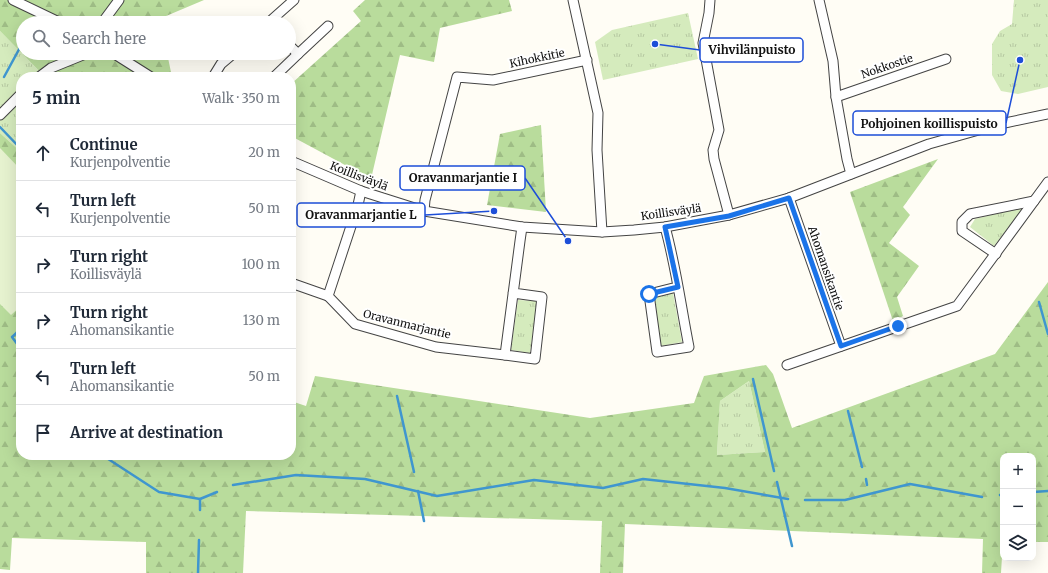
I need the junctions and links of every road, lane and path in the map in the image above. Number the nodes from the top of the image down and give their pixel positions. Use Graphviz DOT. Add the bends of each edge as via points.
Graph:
graph roads {
  1 [pos="13,0"];
  2 [pos="119,0"];
  3 [pos="294,0"];
  4 [pos="573,0"];
  5 [pos="710,0"];
  6 [pos="819,0"];
  7 [pos="48,16"];
  8 [pos="107,16"];
  9 [pos="276,16"];
  10 [pos="328,26"];
  11 [pos="298,54"];
  12 [pos="946,59"];
  13 [pos="71,60"];
  14 [pos="124,60"];
  15 [pos="226,60"];
  16 [pos="292,60"];
  17 [pos="587,60"];
  18 [pos="46,72"];
  19 [pos="143,72"];
  20 [pos="216,72"];
  21 [pos="279,72"];
  22 [pos="836,97"];
  23 [pos="16,99"];
  24 [pos="1048,114"];
  25 [pos="0,115"];
  26 [pos="296,163"];
  27 [pos="851,174"];
  28 [pos="1048,182"];
  29 [pos="361,192"];
  30 [pos="789,198"];
  31 [pos="1034,200"];
  32 [pos="424,211"];
  33 [pos="729,216"];
  34 [pos="522,227"];
  35 [pos="665,227"];
  36 [pos="602,232"];
  37 [pos="996,254"];
  38 [pos="296,285"];
  39 [pos="678,287"];
  40 [pos="513,293"];
  41 [pos="328,296"];
  42 [pos="841,346"];
  43 [pos="505,355"];
  44 [pos="786,365"];
  1 -- 7 [label="street"];
  2 -- 8 [label="street"];
  3 -- 9 [label="street"];
  4 -- 17 [label="street"];
  5 -- 33 [label="street" via="703,43 719,130 713,150 714,159"];
  6 -- 22 [label="street" via="833,60"];
  10 -- 11 [label="street"];
  12 -- 22 [label="street, Nokkostie"];
  13 -- 18 [label="street"];
  14 -- 19 [label="street"];
  15 -- 20 [label="street"];
  16 -- 21 [label="street"];
  17 -- 32 [label="street, Kihokkitie" via="493,80 457,77"];
  17 -- 36 [label="street" via="598,113 596,150"];
  22 -- 27 [label="street"];
  23 -- 25 [label="street"];
  24 -- 27 [label="street, Koillisväylä" via="1000,124 929,144"];
  26 -- 29 [label="street, Koillisväylä"];
  27 -- 30 [label="street, Koillisväylä"];
  28 -- 31 [label="street"];
  29 -- 32 [label="street, Koillisväylä"];
  29 -- 41 [label="street"];
  30 -- 33 [label="street, Koillisväylä"];
  30 -- 42 [label="street, Ahomansikantie"];
  31 -- 37 [label="street"];
  31 -- 37 [label="street" via="970,214 962,222 962,231"];
  32 -- 34 [label="street, Koillisväylä"];
  33 -- 35 [label="street, Koillisväylä"];
  34 -- 36 [label="street, Koillisväylä"];
  34 -- 40 [label="street"];
  35 -- 36 [label="street, Koillisväylä"];
  35 -- 39 [label="street"];
  37 -- 42 [label="street" via="957,306"];
  38 -- 41 [label="street"];
  39 -- 39 [label="street" via="649,294 657,352 689,347"];
  40 -- 43 [label="street"];
  40 -- 43 [label="street, Oravanmarjantie" via="542,297 535,359"];
  41 -- 43 [label="street, Oravanmarjantie" via="354,324 436,347"];
  42 -- 44 [label="street"];
}
